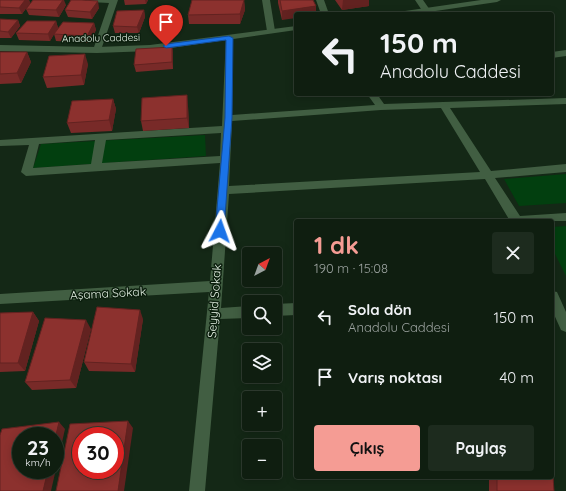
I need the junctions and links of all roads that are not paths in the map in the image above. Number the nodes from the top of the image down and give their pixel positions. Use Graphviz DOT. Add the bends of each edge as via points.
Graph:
graph roads {
  1 [pos="90,0"];
  2 [pos="266,0"];
  3 [pos="320,0"];
  4 [pos="419,0"];
  5 [pos="497,0"];
  6 [pos="114,1"];
  7 [pos="426,10"];
  8 [pos="325,12"];
  9 [pos="412,12"];
  10 [pos="294,28"];
  11 [pos="271,31"];
  12 [pos="229,38"];
  13 [pos="0,48"];
  14 [pos="97,50"];
  15 [pos="566,53"];
  16 [pos="554,55"];
  17 [pos="373,96"];
  18 [pos="566,101"];
  19 [pos="444,105"];
  20 [pos="381,107"];
  21 [pos="228,123"];
  22 [pos="101,137"];
  23 [pos="35,141"];
  24 [pos="0,143"];
  25 [pos="225,159"];
  26 [pos="96,168"];
  27 [pos="566,168"];
  28 [pos="488,175"];
  29 [pos="223,190"];
  30 [pos="566,217"];
  31 [pos="515,219"];
  32 [pos="541,219"];
  33 [pos="216,286"];
  34 [pos="0,299"];
  35 [pos="554,302"];
  36 [pos="294,309"];
  37 [pos="282,310"];
  38 [pos="242,312"];
  39 [pos="213,314"];
  40 [pos="566,326"];
  41 [pos="197,491"];
  1 -- 6 [label="street"];
  2 -- 11 [label="street"];
  3 -- 8 [label="street"];
  4 -- 7 [label="street"];
  5 -- 7 [label="street"];
  6 -- 14 [label="street"];
  7 -- 9 [label="street"];
  10 -- 11 [label="street, Anadolu Caddesi"];
  11 -- 12 [label="street, Anadolu Caddesi"];
  12 -- 14 [label="street, Anadolu Caddesi" via="150,48"];
  12 -- 21 [label="street, Seyyid Sokak"];
  13 -- 14 [label="street, Anadolu Caddesi"];
  15 -- 16 [label="street"];
  17 -- 20 [label="street"];
  18 -- 19 [label="street"];
  19 -- 20 [label="street"];
  19 -- 28 [label="street"];
  20 -- 21 [label="street"];
  21 -- 22 [label="street"];
  21 -- 25 [label="street, Seyyid Sokak"];
  22 -- 23 [label="street"];
  22 -- 26 [label="street"];
  23 -- 24 [label="street"];
  23 -- 26 [label="street" via="26,172"];
  25 -- 26 [label="street"];
  25 -- 29 [label="street, Seyyid Sokak"];
  27 -- 28 [label="street"];
  28 -- 29 [label="street"];
  28 -- 31 [label="street"];
  29 -- 33 [label="street, Seyyid Sokak"];
  30 -- 32 [label="street"];
  33 -- 34 [label="street, Aşama Sokak"];
  33 -- 39 [label="street, Seyyid Sokak"];
  35 -- 40 [label="street"];
  36 -- 37 [label="street"];
  38 -- 39 [label="street"];
  39 -- 41 [label="street, Seyyid Sokak"];
}
